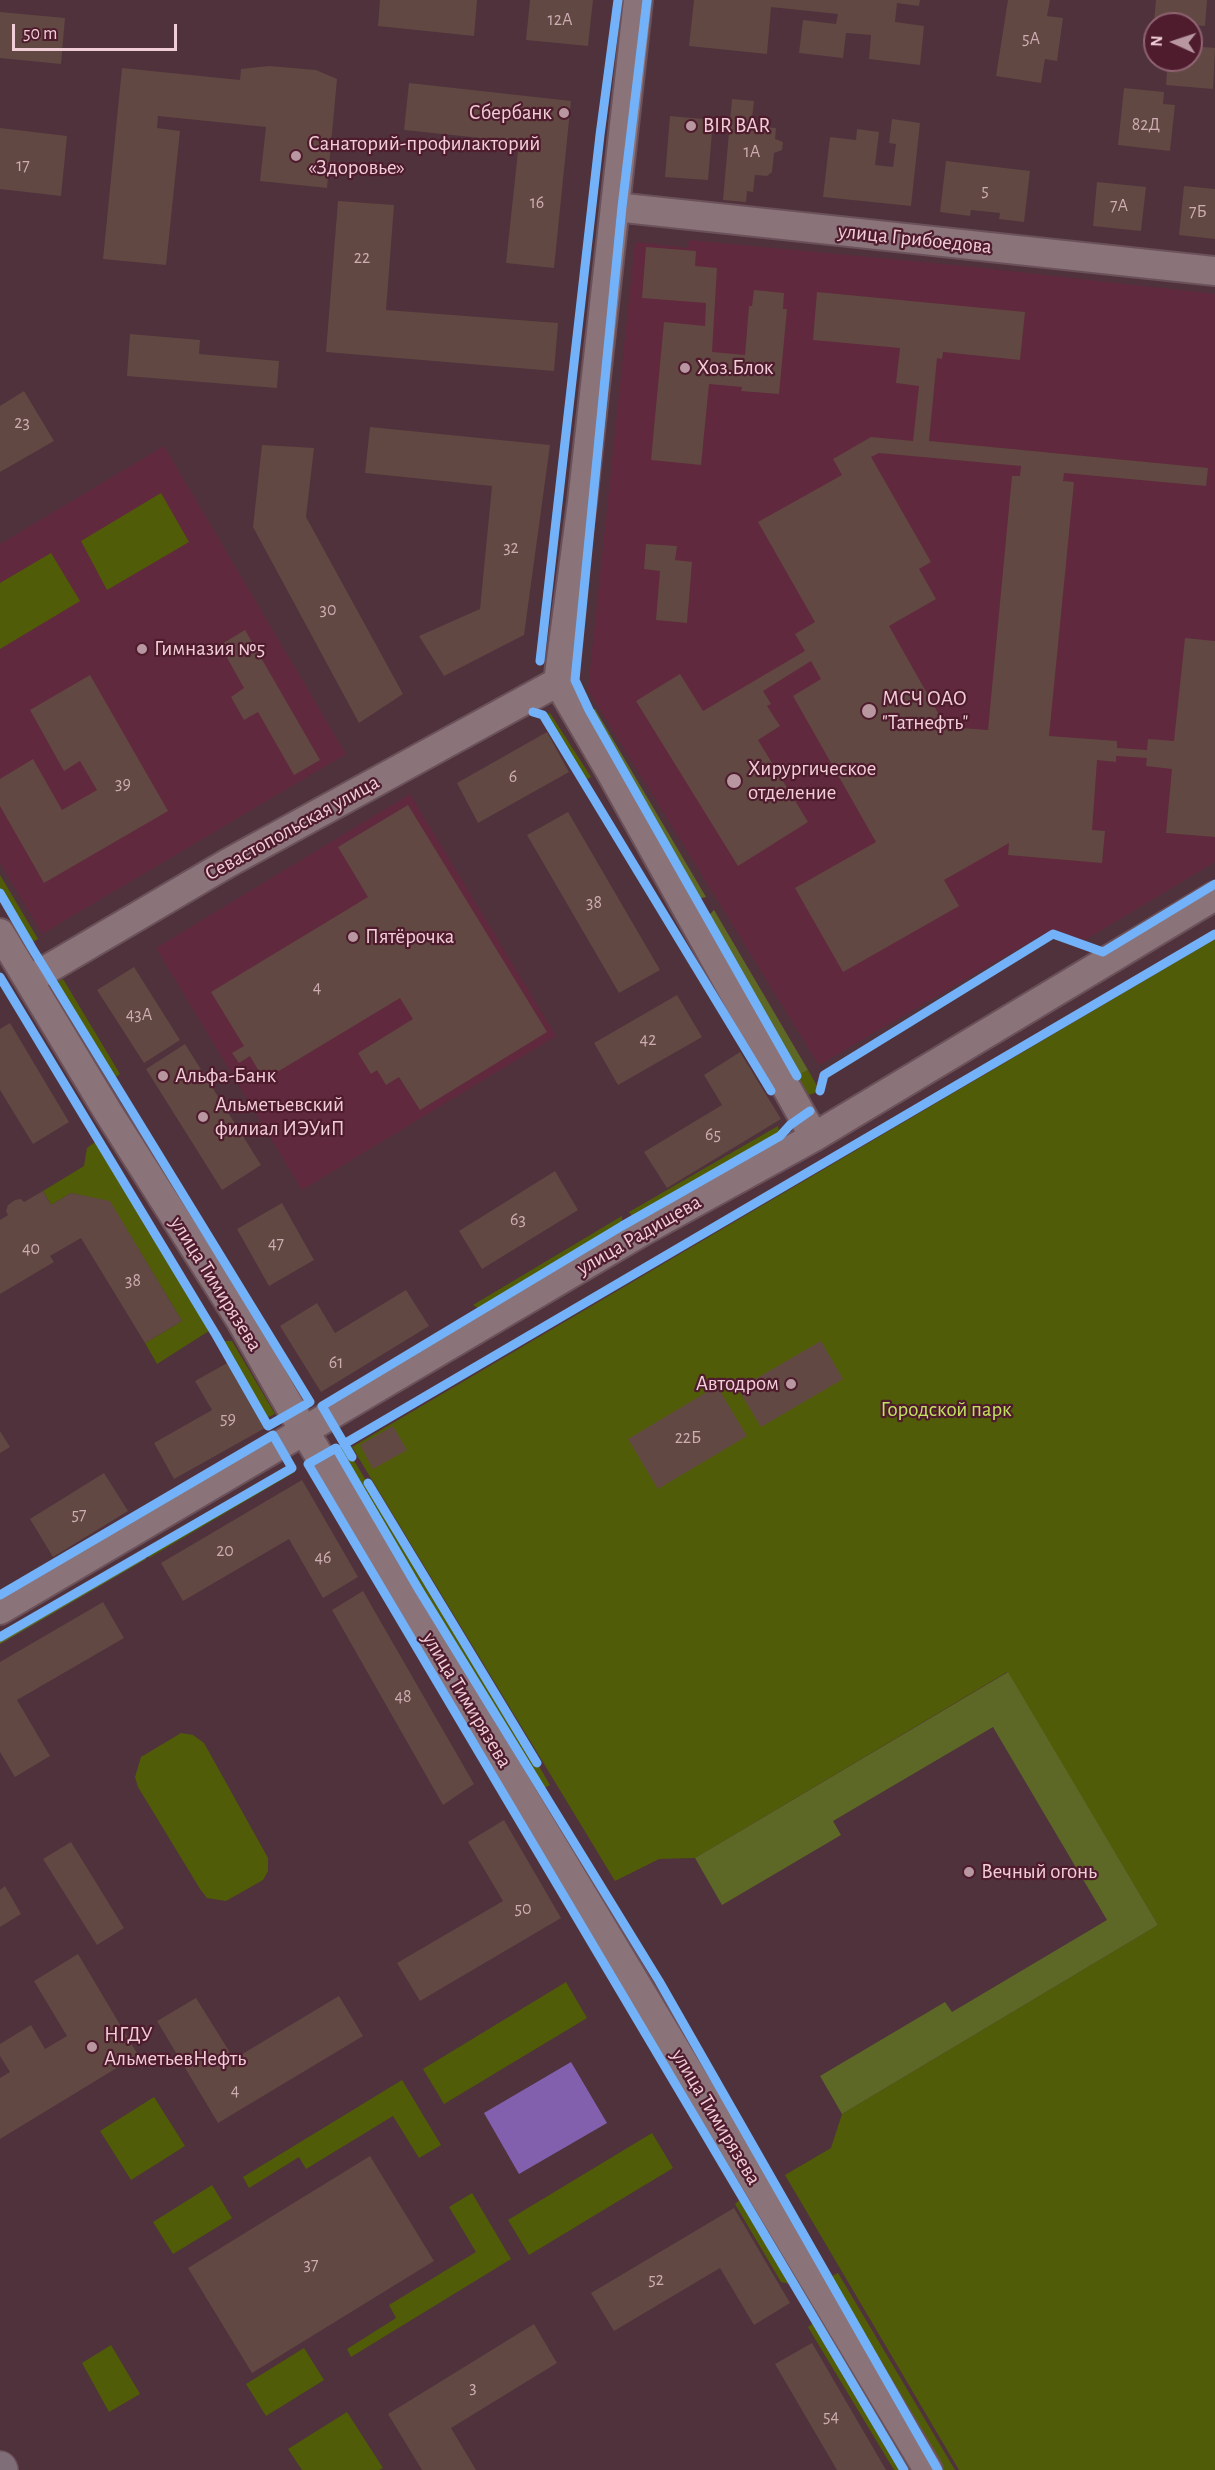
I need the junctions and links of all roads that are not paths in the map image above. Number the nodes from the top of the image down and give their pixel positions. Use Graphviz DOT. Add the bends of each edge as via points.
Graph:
graph roads {
  1 [pos="638,0"];
  2 [pos="615,207"];
  3 [pos="1215,271"];
  4 [pos="558,682"];
  5 [pos="1215,896"];
  6 [pos="0,933"];
  7 [pos="29,980"];
  8 [pos="814,1137"];
  9 [pos="305,1431"];
  10 [pos="0,1610"];
  11 [pos="928,2470"];
  1 -- 2 [label="street"];
  2 -- 3 [label="street, улица Грибоедова"];
  2 -- 4 [label="street"];
  4 -- 7 [label="street, Севастопольская улица" via="228,863"];
  4 -- 8 [label="street"];
  5 -- 8 [label="street, улица Радищева"];
  6 -- 7 [label="street, улица Тимирязева"];
  7 -- 9 [label="street, улица Тимирязева"];
  8 -- 9 [label="street, улица Радищева" via="643,1231"];
  9 -- 10 [label="street, улица Радищева"];
  9 -- 11 [label="street, улица Тимирязева"];
}
